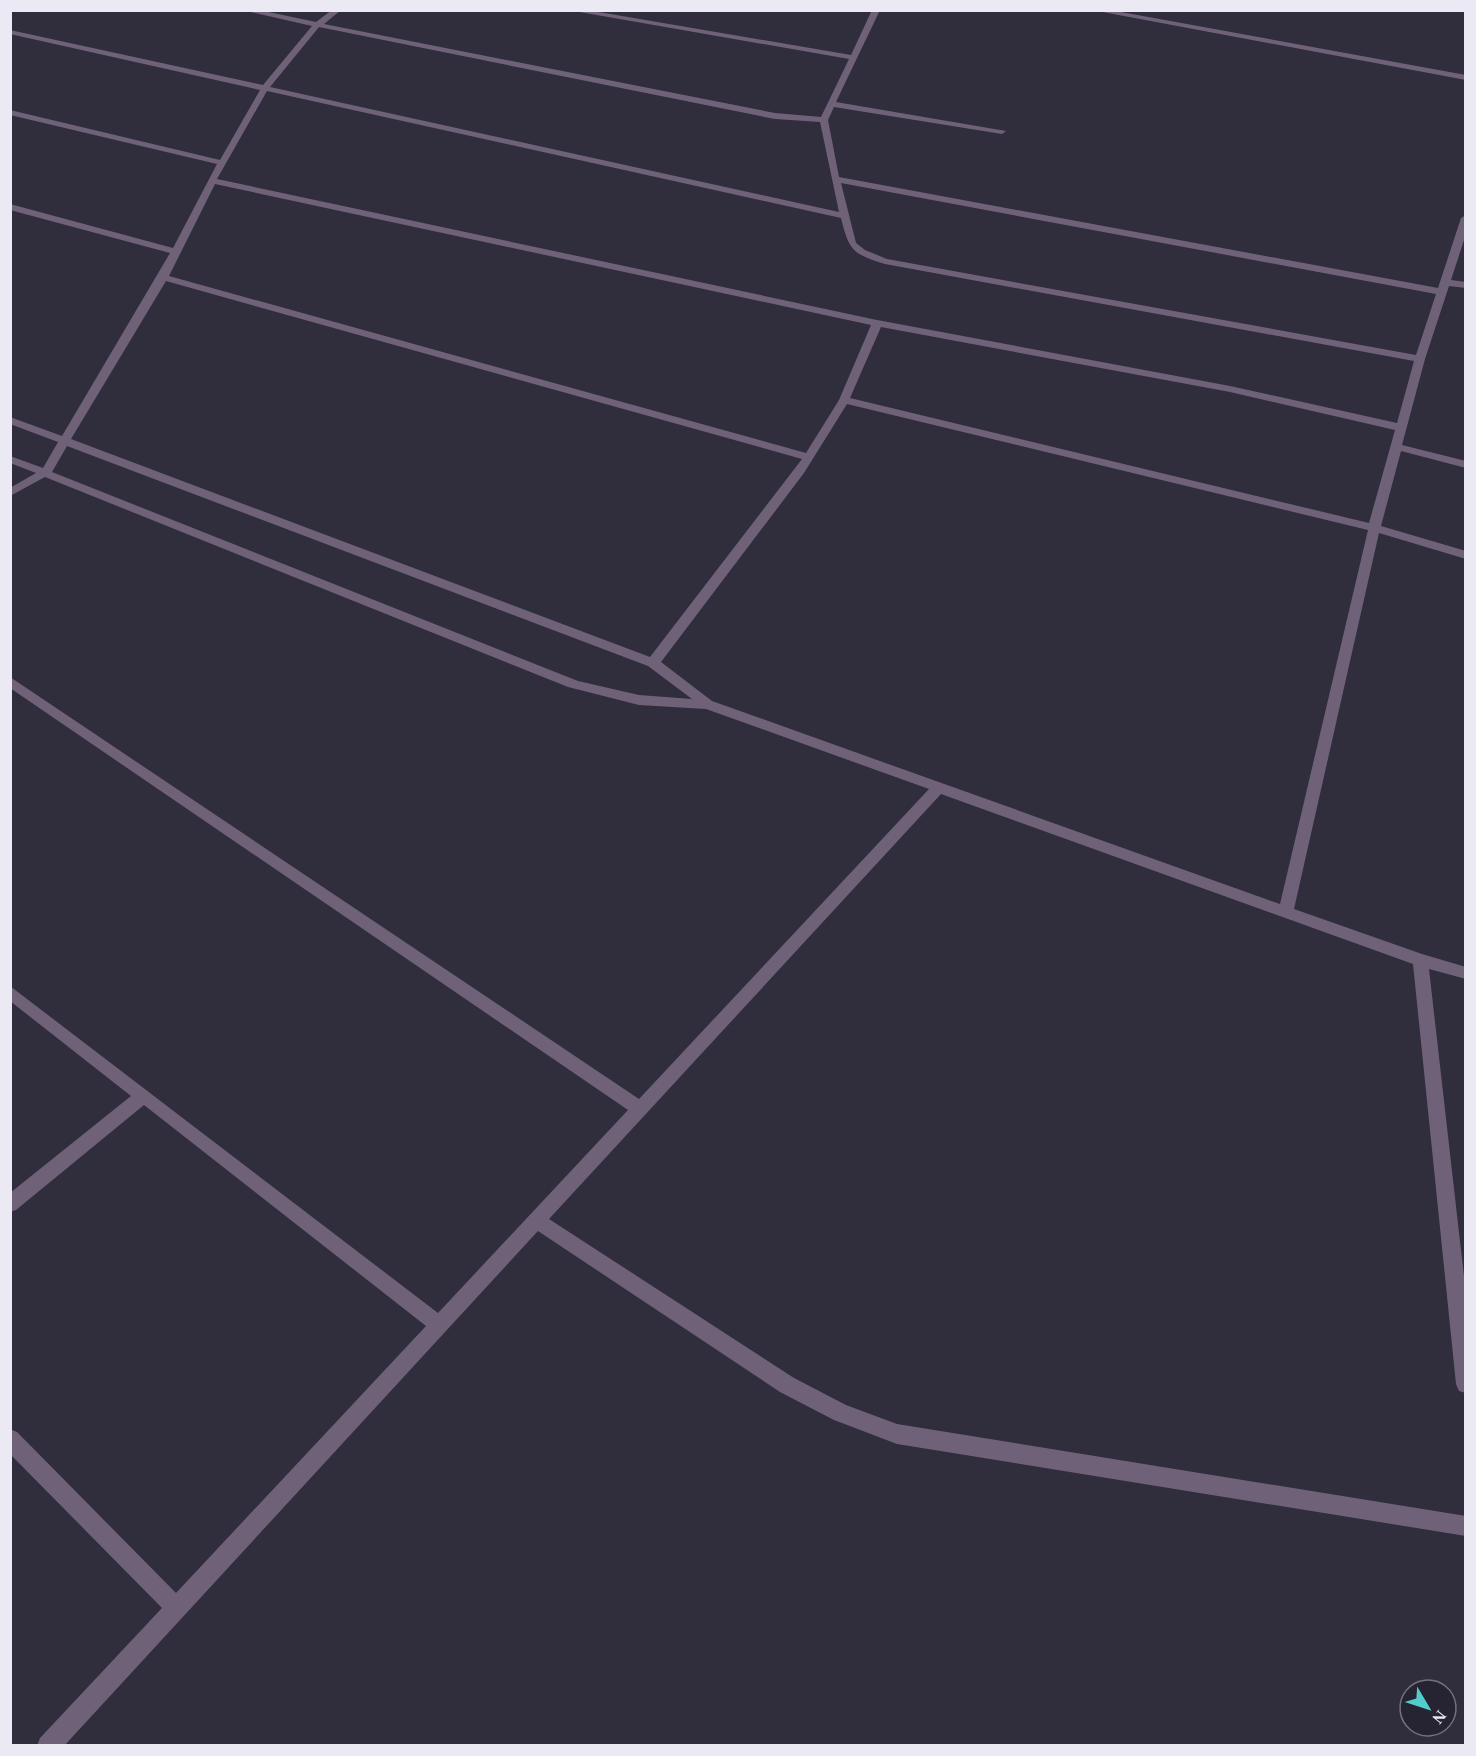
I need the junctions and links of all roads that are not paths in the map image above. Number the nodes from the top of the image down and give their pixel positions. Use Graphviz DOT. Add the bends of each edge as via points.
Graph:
graph roads {
  1 [pos="245,10"];
  2 [pos="338,10"];
  3 [pos="571,10"];
  4 [pos="876,10"];
  5 [pos="1095,10"];
  6 [pos="317,25"];
  7 [pos="10,32"];
  8 [pos="854,58"];
  9 [pos="1466,78"];
  10 [pos="265,88"];
  11 [pos="830,104"];
  12 [pos="10,112"];
  13 [pos="824,120"];
  14 [pos="1002,131"];
  15 [pos="222,163"];
  16 [pos="835,179"];
  17 [pos="212,181"];
  18 [pos="10,207"];
  19 [pos="844,216"];
  20 [pos="1466,218"];
  21 [pos="174,251"];
  22 [pos="163,277"];
  23 [pos="1466,285"];
  24 [pos="1443,287"];
  25 [pos="877,323"];
  26 [pos="1420,359"];
  27 [pos="844,400"];
  28 [pos="10,420"];
  29 [pos="1403,428"];
  30 [pos="63,440"];
  31 [pos="1397,447"];
  32 [pos="808,457"];
  33 [pos="10,459"];
  34 [pos="1466,465"];
  35 [pos="46,472"];
  36 [pos="10,493"];
  37 [pos="1374,528"];
  38 [pos="1466,555"];
  39 [pos="653,663"];
  40 [pos="10,681"];
  41 [pos="707,704"];
  42 [pos="939,787"];
  43 [pos="1287,912"];
  44 [pos="1419,960"];
  45 [pos="1466,973"];
  46 [pos="10,992"];
  47 [pos="143,1096"];
  48 [pos="640,1109"];
  49 [pos="10,1204"];
  50 [pos="536,1220"];
  51 [pos="438,1324"];
  52 [pos="1466,1384"];
  53 [pos="10,1439"];
  54 [pos="1466,1526"];
  55 [pos="176,1608"];
  56 [pos="48,1746"];
  1 -- 6 [label="street"];
  2 -- 6 [label="street"];
  3 -- 8 [label="street"];
  4 -- 8 [label="street"];
  5 -- 9 [label="street"];
  6 -- 10 [label="street"];
  6 -- 13 [label="street" via="775,116"];
  7 -- 10 [label="street"];
  8 -- 11 [label="street"];
  10 -- 15 [label="street"];
  10 -- 19 [label="street"];
  11 -- 13 [label="street"];
  11 -- 14 [label="street"];
  12 -- 15 [label="street"];
  13 -- 16 [label="street"];
  15 -- 17 [label="street"];
  16 -- 19 [label="street"];
  16 -- 24 [label="street"];
  17 -- 21 [label="street"];
  17 -- 25 [label="street"];
  18 -- 21 [label="street"];
  19 -- 26 [label="street" via="852,244 885,261"];
  20 -- 24 [label="street"];
  21 -- 22 [label="street"];
  22 -- 30 [label="street"];
  22 -- 32 [label="street"];
  23 -- 24 [label="street"];
  24 -- 26 [label="street"];
  25 -- 27 [label="street"];
  25 -- 29 [label="street" via="1230,389"];
  26 -- 29 [label="street"];
  27 -- 32 [label="street"];
  27 -- 37 [label="street"];
  28 -- 30 [label="street"];
  29 -- 31 [label="street"];
  30 -- 35 [label="street"];
  30 -- 39 [label="street"];
  31 -- 34 [label="street"];
  31 -- 37 [label="street"];
  32 -- 39 [label="street"];
  33 -- 35 [label="street"];
  35 -- 36 [label="street"];
  35 -- 41 [label="street" via="573,684 652,704"];
  37 -- 38 [label="street"];
  37 -- 43 [label="street"];
  39 -- 41 [label="street"];
  40 -- 48 [label="street"];
  41 -- 42 [label="street"];
  42 -- 43 [label="street"];
  42 -- 48 [label="street"];
  43 -- 44 [label="street"];
  44 -- 45 [label="street"];
  44 -- 52 [label="street"];
  46 -- 47 [label="street"];
  47 -- 49 [label="street"];
  47 -- 51 [label="street"];
  48 -- 50 [label="street"];
  50 -- 51 [label="street"];
  50 -- 54 [label="street" via="787,1384 841,1413 897,1434"];
  51 -- 55 [label="street"];
  53 -- 55 [label="street"];
  55 -- 56 [label="street"];
}
